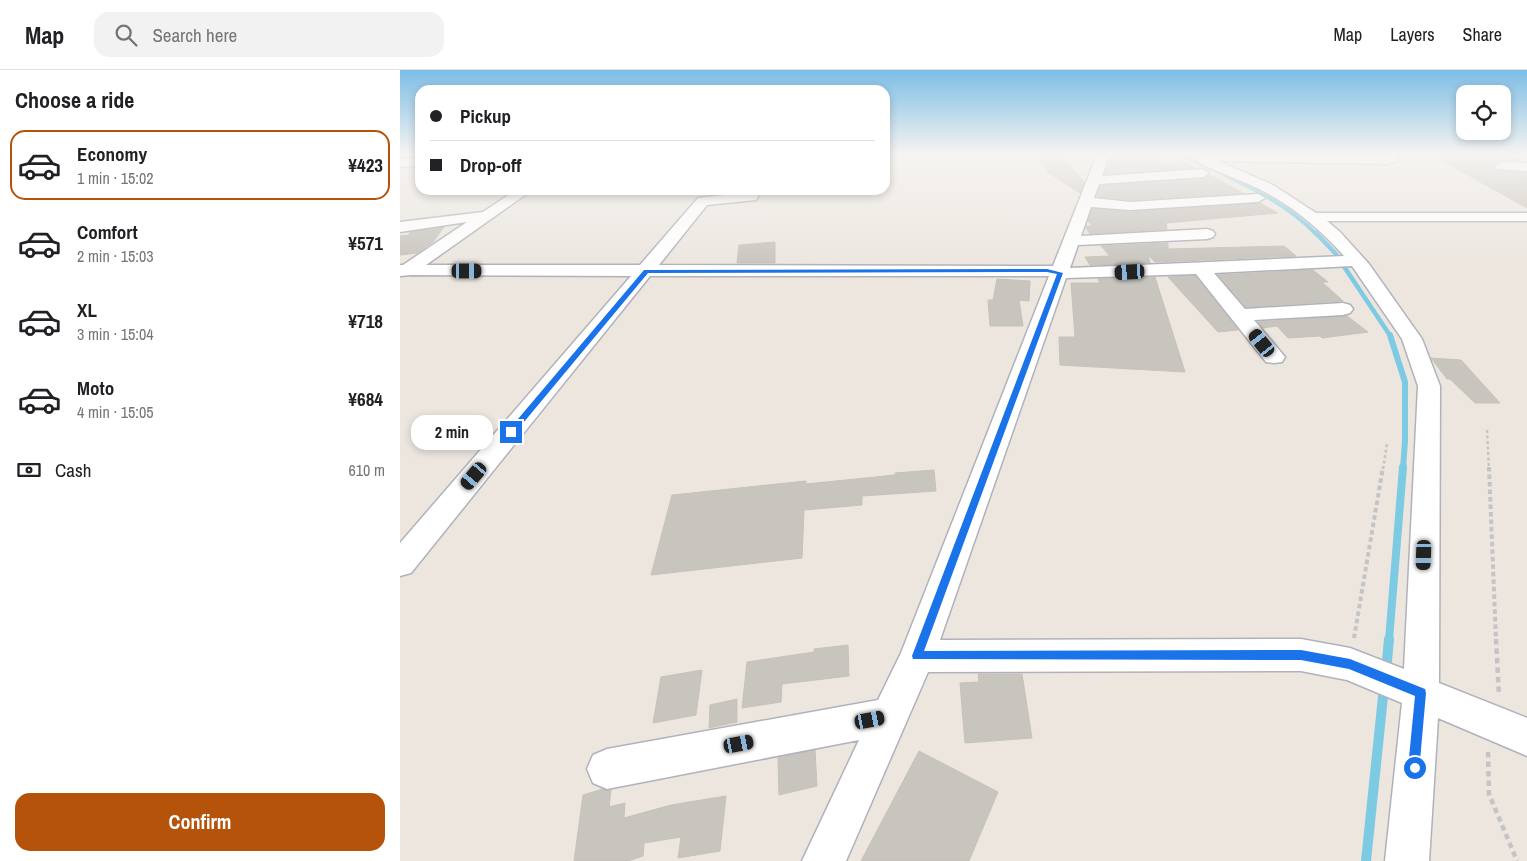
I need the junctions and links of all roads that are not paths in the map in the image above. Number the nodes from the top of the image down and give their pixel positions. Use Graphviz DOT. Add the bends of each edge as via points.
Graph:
graph roads {
  1 [pos="1089,192"];
  2 [pos="1111,192"];
  3 [pos="1274,192"];
  4 [pos="518,195"];
  5 [pos="750,195"];
  6 [pos="1258,198"];
  7 [pos="488,215"];
  8 [pos="1313,217"];
  9 [pos="1527,217"];
  10 [pos="400,227"];
  11 [pos="1208,234"];
  12 [pos="1071,241"];
  13 [pos="1349,261"];
  14 [pos="1200,268"];
  15 [pos="646,271"];
  16 [pos="402,272"];
  17 [pos="1060,273"];
  18 [pos="1343,309"];
  19 [pos="1239,315"];
  20 [pos="1274,357"];
  21 [pos="400,564"];
  22 [pos="917,656"];
  23 [pos="1409,688"];
  24 [pos="889,716"];
  25 [pos="1505,728"];
  26 [pos="607,769"];
  27 [pos="824,861"];
  28 [pos="1407,861"];
  1 -- 12 [label="street"];
  2 -- 6 [label="street" via="1130,206"];
  3 -- 8 [label="street"];
  4 -- 7 [label="street"];
  5 -- 15 [label="street" via="703,201"];
  7 -- 10 [label="street"];
  7 -- 16 [label="street"];
  8 -- 9 [label="street"];
  8 -- 13 [label="street" via="1334,235"];
  11 -- 12 [label="street"];
  12 -- 17 [label="street"];
  13 -- 14 [label="street"];
  13 -- 23 [label="street" via="1363,268 1412,339 1429,386"];
  14 -- 17 [label="street"];
  14 -- 19 [label="street"];
  15 -- 16 [label="street"];
  15 -- 17 [label="street" via="1047,270"];
  15 -- 21 [label="street"];
  17 -- 22 [label="street"];
  18 -- 19 [label="street"];
  19 -- 20 [label="street"];
  22 -- 23 [label="street" via="1301,655 1354,665"];
  22 -- 24 [label="street"];
  23 -- 25 [label="street"];
  23 -- 28 [label="street"];
  24 -- 26 [label="street"];
  24 -- 27 [label="street"];
}
